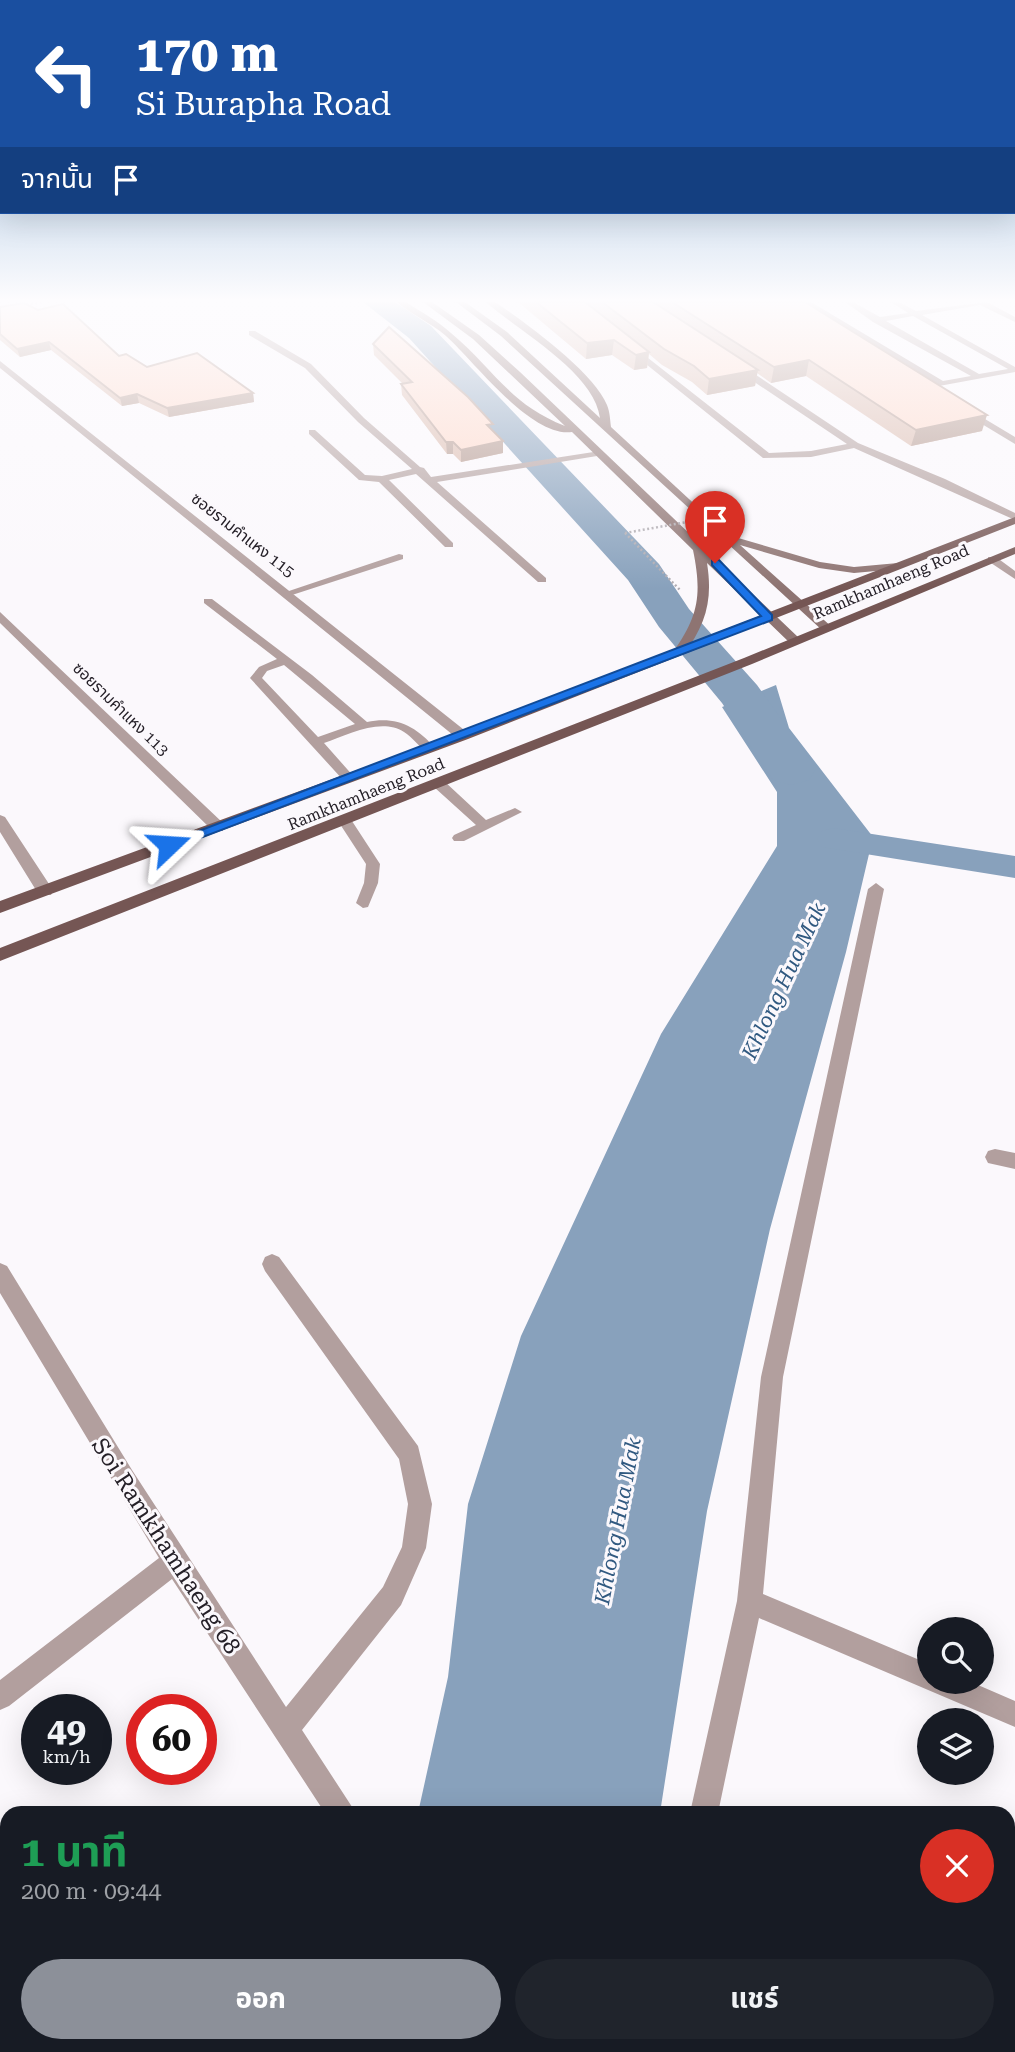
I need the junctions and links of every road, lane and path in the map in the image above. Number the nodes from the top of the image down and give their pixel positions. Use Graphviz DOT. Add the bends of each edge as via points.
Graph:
graph roads {
  1 [pos="42,398"];
  2 [pos="339,398"];
  3 [pos="511,398"];
  4 [pos="541,398"];
  5 [pos="572,398"];
  6 [pos="597,398"];
  7 [pos="695,398"];
  8 [pos="785,398"];
  9 [pos="956,404"];
  10 [pos="606,429"];
  11 [pos="312,432"];
  12 [pos="578,434"];
  13 [pos="1015,441"];
  14 [pos="855,444"];
  15 [pos="597,453"];
  16 [pos="421,470"];
  17 [pos="383,479"];
  18 [pos="432,480"];
  19 [pos="715,517"];
  20 [pos="1015,518"];
  21 [pos="722,536"];
  22 [pos="698,544"];
  23 [pos="449,545"];
  24 [pos="1015,550"];
  25 [pos="399,557"];
  26 [pos="992,559"];
  27 [pos="898,566"];
  28 [pos="1015,576"];
  29 [pos="542,580"];
  30 [pos="288,593"];
  31 [pos="686,596"];
  32 [pos="208,601"];
  33 [pos="799,605"];
  34 [pos="0,616"];
  35 [pos="769,617"];
  36 [pos="827,628"];
  37 [pos="795,641"];
  38 [pos="679,652"];
  39 [pos="283,661"];
  40 [pos="365,727"];
  41 [pos="463,736"];
  42 [pos="315,742"];
  43 [pos="429,748"];
  44 [pos="349,778"];
  45 [pos="439,784"];
  46 [pos="515,812"];
  47 [pos="0,820"];
  48 [pos="345,821"];
  49 [pos="485,826"];
  50 [pos="218,827"];
  51 [pos="459,838"];
  52 [pos="5,839"];
  53 [pos="876,889"];
  54 [pos="44,891"];
  55 [pos="363,903"];
  56 [pos="0,907"];
  57 [pos="0,955"];
  58 [pos="995,1157"];
  59 [pos="1015,1161"];
  60 [pos="272,1264"];
  61 [pos="0,1273"];
  62 [pos="174,1562"];
  63 [pos="750,1601"];
  64 [pos="917,1672"];
  65 [pos="968,1694"];
  66 [pos="0,1697"];
  67 [pos="1015,1714"];
  68 [pos="285,1730"];
  69 [pos="337,1806"];
  70 [pos="706,1806"];
  1 -- 30 [label="street, ซอยรามคำแหง 115"];
  2 -- 16 [label="lane"];
  3 -- 12 [label="street" via="540,419"];
  4 -- 12 [label="street"];
  5 -- 10 [label="street"];
  6 -- 10 [label="street"];
  7 -- 14 [label="street" via="767,456"];
  8 -- 14 [label="street"];
  9 -- 13 [label="street"];
  10 -- 21 [label="street"];
  11 -- 17 [label="lane" via="362,478"];
  12 -- 15 [label="street"];
  14 -- 20 [label="street"];
  15 -- 18 [label="lane"];
  15 -- 22 [label="street"];
  16 -- 17 [label="lane"];
  16 -- 18 [label="lane"];
  17 -- 23 [label="lane"];
  18 -- 29 [label="lane"];
  19 -- 31 [label="path, bridge" via="625,533"];
  20 -- 27 [label="main road, Ramkhamhaeng Road"];
  21 -- 27 [label="street" via="819,565 854,570"];
  21 -- 33 [label="street"];
  22 -- 35 [label="street"];
  22 -- 38 [label="street" via="704,571 703,615 694,636"];
  24 -- 26 [label="main road, Ramkhamhaeng Road"];
  25 -- 30 [label="lane"];
  26 -- 28 [label="street"];
  26 -- 36 [label="main road, Ramkhamhaeng Road"];
  27 -- 33 [label="main road, Ramkhamhaeng Road"];
  30 -- 41 [label="street, ซอยรามคำแหง 115"];
  32 -- 39 [label="lane"];
  33 -- 35 [label="main road, Ramkhamhaeng Road"];
  33 -- 36 [label="street"];
  34 -- 50 [label="street, ซอยรามคำแหง 113"];
  35 -- 37 [label="street"];
  35 -- 38 [label="main road, Ramkhamhaeng Road"];
  36 -- 37 [label="main road, Ramkhamhaeng Road"];
  37 -- 45 [label="main road, Ramkhamhaeng Road"];
  38 -- 41 [label="main road, Ramkhamhaeng Road"];
  39 -- 40 [label="lane" via="324,688"];
  39 -- 42 [label="lane" via="263,669 256,678"];
  40 -- 42 [label="lane"];
  40 -- 43 [label="lane" via="391,724 407,728"];
  41 -- 43 [label="main road, Ramkhamhaeng Road"];
  42 -- 44 [label="lane"];
  43 -- 44 [label="main road, Ramkhamhaeng Road"];
  44 -- 50 [label="main road, Ramkhamhaeng Road"];
  45 -- 48 [label="main road, Ramkhamhaeng Road"];
  45 -- 49 [label="lane"];
  46 -- 49 [label="lane"];
  47 -- 52 [label="street"];
  48 -- 55 [label="lane" via="373,864"];
  48 -- 57 [label="main road, Ramkhamhaeng Road"];
  49 -- 51 [label="lane"];
  50 -- 54 [label="main road, Ramkhamhaeng Road"];
  52 -- 54 [label="street"];
  53 -- 63 [label="street" via="772,1377"];
  54 -- 56 [label="main road, Ramkhamhaeng Road"];
  58 -- 59 [label="street"];
  60 -- 68 [label="street" via="410,1454 420,1504 414,1548 392,1596"];
  61 -- 62 [label="street, Soi Ramkhamhaeng 68"];
  62 -- 66 [label="street"];
  62 -- 68 [label="street, Soi Ramkhamhaeng 68"];
  63 -- 64 [label="street"];
  63 -- 70 [label="street"];
  65 -- 67 [label="street"];
  68 -- 69 [label="street, Soi Ramkhamhaeng 68"];
}
